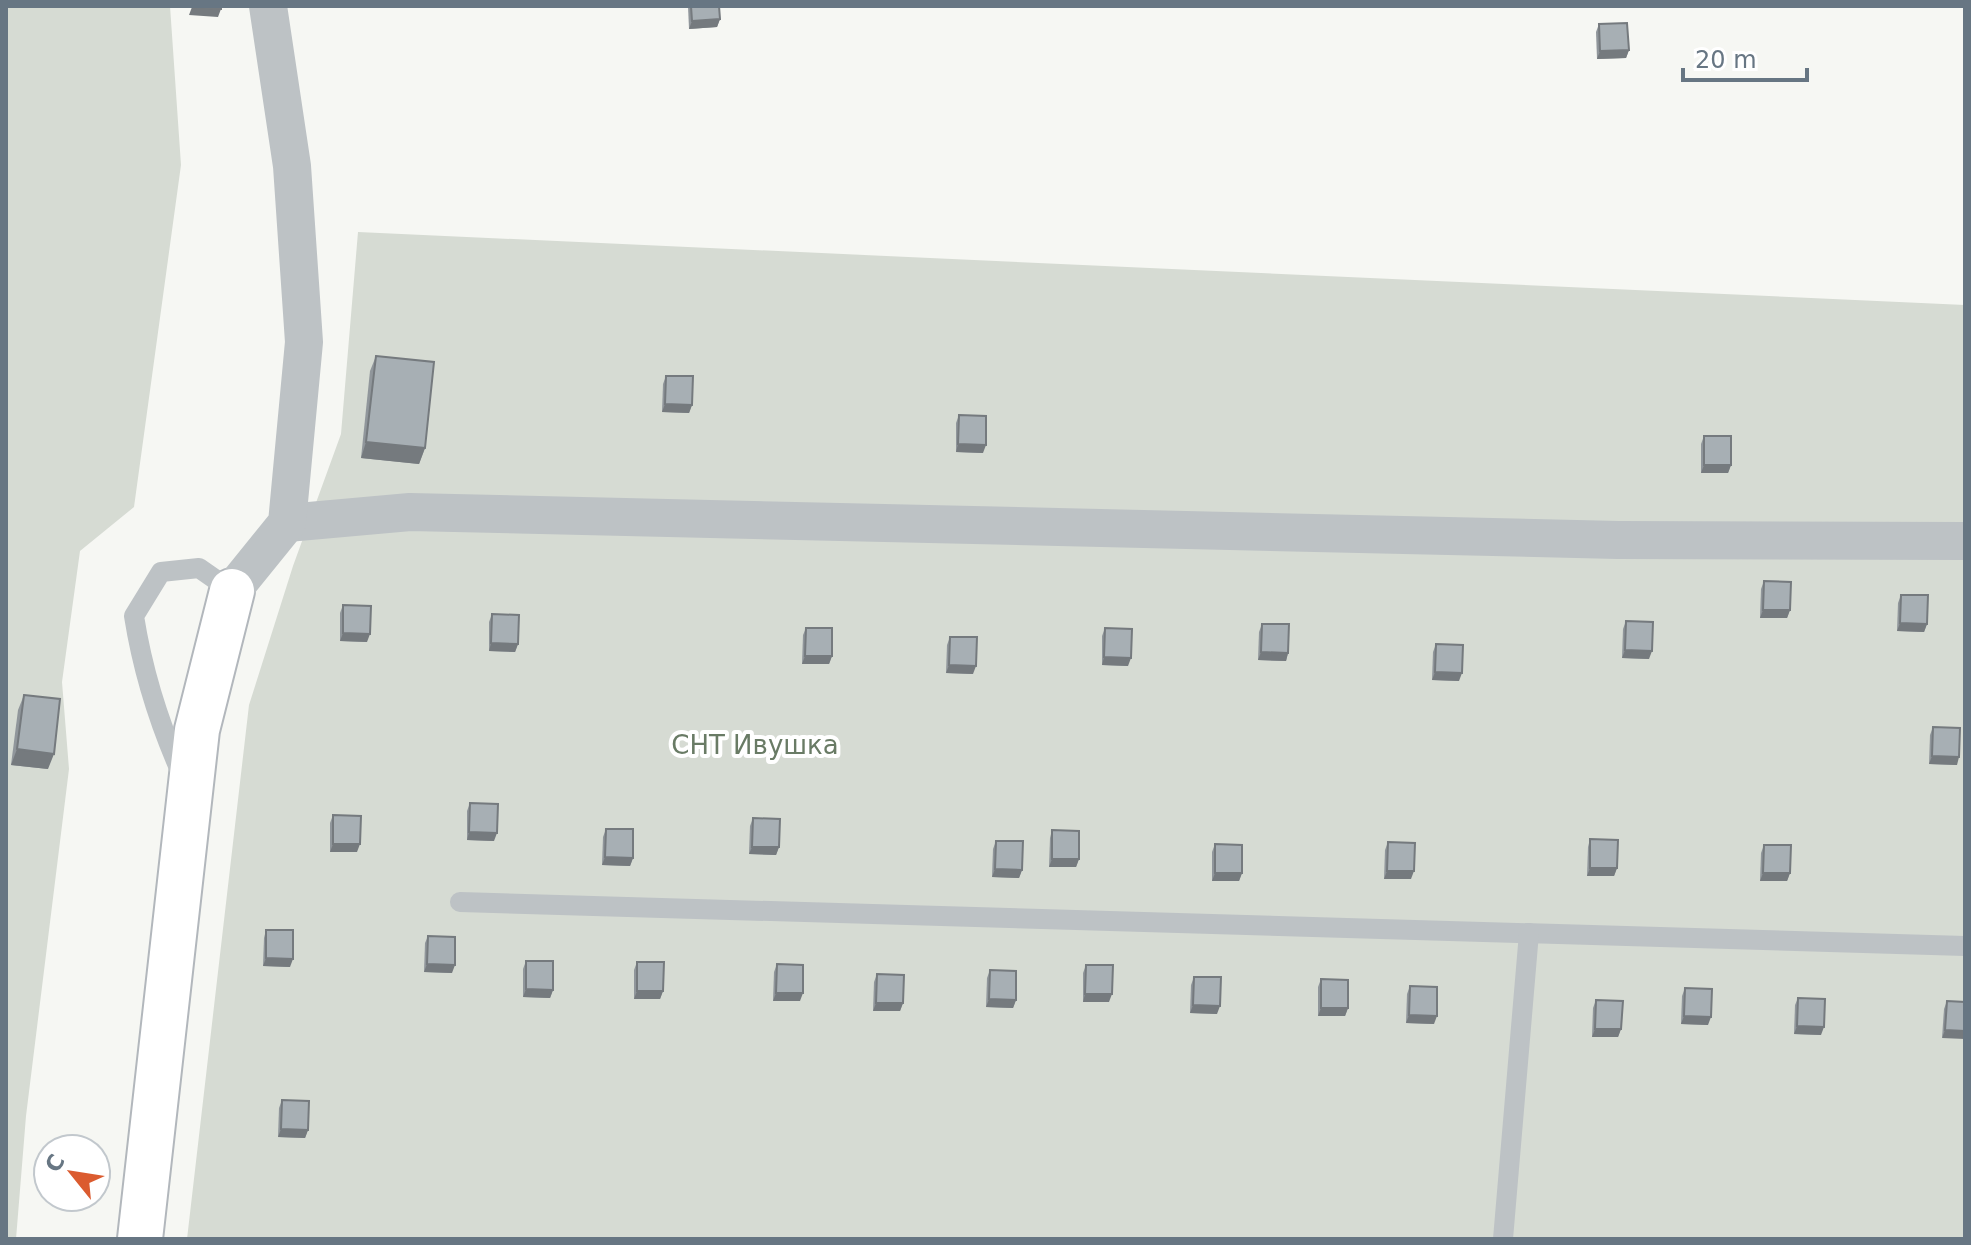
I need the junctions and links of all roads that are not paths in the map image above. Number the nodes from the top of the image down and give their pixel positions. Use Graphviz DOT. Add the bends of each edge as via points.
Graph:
graph roads {
  1 [pos="268,6"];
  2 [pos="287,523"];
  3 [pos="1965,541"];
  4 [pos="232,591"];
  5 [pos="189,788"];
  6 [pos="460,902"];
  7 [pos="1529,933"];
  8 [pos="1965,946"];
  9 [pos="140,1239"];
  10 [pos="1503,1239"];
  1 -- 2 [label="street" via="292,166 304,342"];
  2 -- 3 [label="street" via="410,512 1618,540"];
  2 -- 4 [label="street"];
  4 -- 5 [label="street" via="197,730"];
  4 -- 5 [label="lane" via="199,568 161,572 134,616 143,673"];
  5 -- 9 [label="street"];
  6 -- 7 [label="lane"];
  7 -- 8 [label="lane"];
  7 -- 10 [label="lane"];
}
